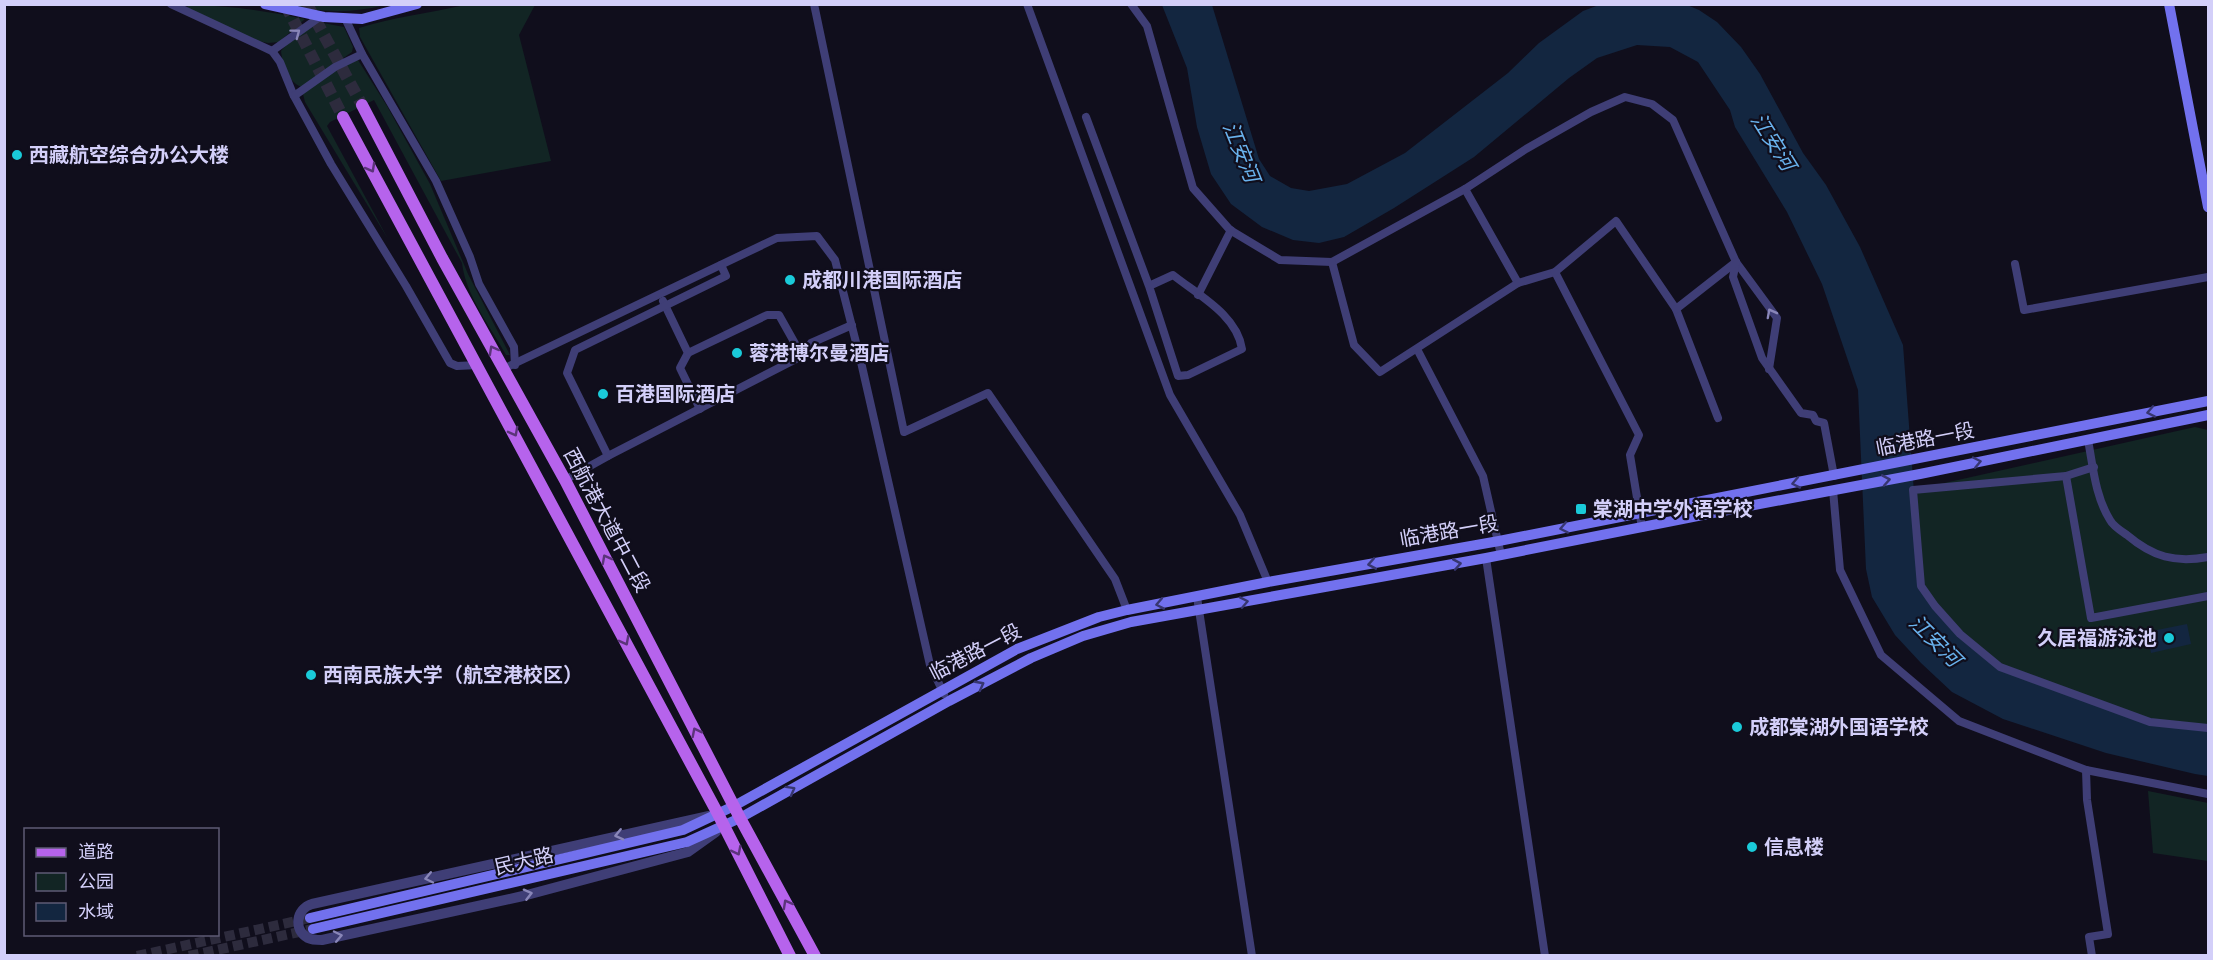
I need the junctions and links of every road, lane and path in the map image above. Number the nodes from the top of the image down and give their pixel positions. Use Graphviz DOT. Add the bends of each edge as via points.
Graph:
graph roads {
  1 [pos="171,4"];
  2 [pos="265,4"];
  3 [pos="417,4"];
  4 [pos="814,4"];
  5 [pos="1028,4"];
  6 [pos="1131,4"];
  7 [pos="2169,4"];
  8 [pos="321,16"];
  9 [pos="345,18"];
  10 [pos="272,51"];
  11 [pos="362,54"];
  12 [pos="294,96"];
  13 [pos="362,105"];
  14 [pos="343,117"];
  15 [pos="1086,117"];
  16 [pos="1465,189"];
  17 [pos="2208,207"];
  18 [pos="1231,230"];
  19 [pos="1332,262"];
  20 [pos="1736,262"];
  21 [pos="2015,264"];
  22 [pos="721,265"];
  23 [pos="1555,272"];
  24 [pos="2208,278"];
  25 [pos="1518,283"];
  26 [pos="1149,286"];
  27 [pos="659,294"];
  28 [pos="1198,295"];
  29 [pos="665,306"];
  30 [pos="1676,309"];
  31 [pos="852,326"];
  32 [pos="1417,349"];
  33 [pos="687,353"];
  34 [pos="802,356"];
  35 [pos="478,365"];
  36 [pos="509,367"];
  37 [pos="1769,369"];
  38 [pos="2208,401"];
  39 [pos="700,409"];
  40 [pos="2208,415"];
  41 [pos="1718,418"];
  42 [pos="2088,440"];
  43 [pos="608,456"];
  44 [pos="2094,467"];
  45 [pos="1834,476"];
  46 [pos="2066,476"];
  47 [pos="565,480"];
  48 [pos="1833,490"];
  49 [pos="1640,513"];
  50 [pos="1642,528"];
  51 [pos="1498,541"];
  52 [pos="1501,555"];
  53 [pos="2208,556"];
  54 [pos="1486,558"];
  55 [pos="1268,582"];
  56 [pos="2208,596"];
  57 [pos="1197,597"];
  58 [pos="1126,610"];
  59 [pos="1200,611"];
  60 [pos="941,689"];
  61 [pos="949,701"];
  62 [pos="2208,728"];
  63 [pos="2086,770"];
  64 [pos="2208,795"];
  65 [pos="734,806"];
  66 [pos="718,814"];
  67 [pos="740,818"];
  68 [pos="724,826"];
  69 [pos="790,956"];
  70 [pos="815,956"];
  71 [pos="1252,956"];
  72 [pos="1545,956"];
  73 [pos="2092,956"];
  1 -- 10 [label="street"];
  2 -- 8 [label="main road"];
  3 -- 9 [label="main road" via="362,19"];
  4 -- 58 [label="street" via="904,432 988,393 1115,579"];
  5 -- 55 [label="street" via="1170,395 1240,515"];
  6 -- 18 [label="street" via="1147,26 1193,188"];
  7 -- 17 [label="main road"];
  8 -- 9 [label="main road"];
  10 -- 8 [label="street, one-way"];
  9 -- 11 [label="street"];
  10 -- 12 [label="street"];
  11 -- 12 [label="street" via="335,67"];
  11 -- 36 [label="street" via="436,181 479,284 514,347"];
  12 -- 35 [label="street" via="450,363"];
  36 -- 13 [label="main road, 西航港大道中二段, one-way"];
  14 -- 35 [label="main road, one-way"];
  15 -- 26 [label="street"];
  16 -- 19 [label="street"];
  16 -- 20 [label="street" via="1591,112 1625,97 1652,104 1673,120"];
  16 -- 25 [label="street"];
  18 -- 19 [label="street" via="1280,260"];
  18 -- 28 [label="street"];
  19 -- 32 [label="street" via="1354,345 1380,372"];
  20 -- 30 [label="street"];
  20 -- 37 [label="street" via="1733,278"];
  37 -- 20 [label="street, one-way" via="1777,318"];
  21 -- 24 [label="street" via="2024,310"];
  22 -- 27 [label="street"];
  22 -- 29 [label="street" via="726,276"];
  22 -- 31 [label="street" via="777,238 817,236 835,260"];
  23 -- 25 [label="street"];
  23 -- 30 [label="street" via="1616,221"];
  23 -- 49 [label="street" via="1639,435 1630,455"];
  25 -- 32 [label="street"];
  26 -- 28 [label="street" via="1173,275"];
  26 -- 28 [label="street" via="1178,376 1242,349 1240,336 1222,313"];
  27 -- 29 [label="street"];
  27 -- 36 [label="street"];
  29 -- 33 [label="street"];
  29 -- 43 [label="street" via="575,350 567,373"];
  30 -- 41 [label="street"];
  31 -- 34 [label="street" via="811,343"];
  31 -- 60 [label="street" via="930,665"];
  32 -- 51 [label="street" via="1483,476"];
  33 -- 34 [label="street" via="767,315 779,315"];
  33 -- 39 [label="street" via="680,368"];
  34 -- 39 [label="street"];
  35 -- 66 [label="main road, one-way"];
  36 -- 47 [label="main road, 西航港大道中二段"];
  37 -- 45 [label="street" via="1802,413 1824,423"];
  38 -- 45 [label="main road, 临港路一段, one-way"];
  39 -- 43 [label="street"];
  40 -- 42 [label="main road, 临港路一段"];
  42 -- 44 [label="street"];
  48 -- 42 [label="main road, 临港路一段, one-way"];
  43 -- 47 [label="street"];
  44 -- 46 [label="street"];
  44 -- 53 [label="street" via="2097,491 2110,522 2144,549 2166,558 2190,560"];
  45 -- 49 [label="main road, 临港路一段, one-way"];
  46 -- 56 [label="street" via="2091,618"];
  46 -- 62 [label="street" via="1913,490 1921,586 1960,634 2000,667 2150,722"];
  65 -- 47 [label="main road, 西航港大道中二段, one-way"];
  48 -- 50 [label="main road, 临港路一段"];
  48 -- 63 [label="street" via="1840,570 1881,655 1959,721"];
  49 -- 50 [label="street"];
  49 -- 51 [label="main road, 临港路一段, one-way"];
  50 -- 52 [label="main road, 临港路一段"];
  51 -- 52 [label="street"];
  51 -- 55 [label="main road, 临港路一段, one-way"];
  52 -- 54 [label="main road, 临港路一段"];
  59 -- 54 [label="main road, 临港路一段, one-way"];
  54 -- 72 [label="street"];
  55 -- 57 [label="main road, 临港路一段"];
  57 -- 58 [label="main road, 临港路一段, one-way"];
  57 -- 59 [label="street"];
  58 -- 60 [label="main road, 临港路一段" via="1017,649"];
  61 -- 59 [label="main road, 临港路一段, one-way" via="1083,636 1131,622"];
  59 -- 71 [label="street"];
  60 -- 61 [label="street"];
  60 -- 65 [label="main road, 临港路一段"];
  67 -- 61 [label="main road, 临港路一段, one-way"];
  63 -- 64 [label="street"];
  63 -- 73 [label="street" via="2108,934 2089,937"];
  65 -- 66 [label="main road, 民大路"];
  65 -- 67 [label="main road, 西航港大道中二段"];
  66 -- 68 [label="main road"];
  66 -- 68 [label="main road, 民大路" via="683,830 311,924 687,842"];
  66 -- 68 [label="street, one-way" via="312,904 300,911 299,923 309,939 322,940 512,898 687,852"];
  67 -- 68 [label="main road, 民大路"];
  70 -- 67 [label="main road, 西航港大道中二段, one-way"];
  68 -- 69 [label="main road, one-way"];
}
